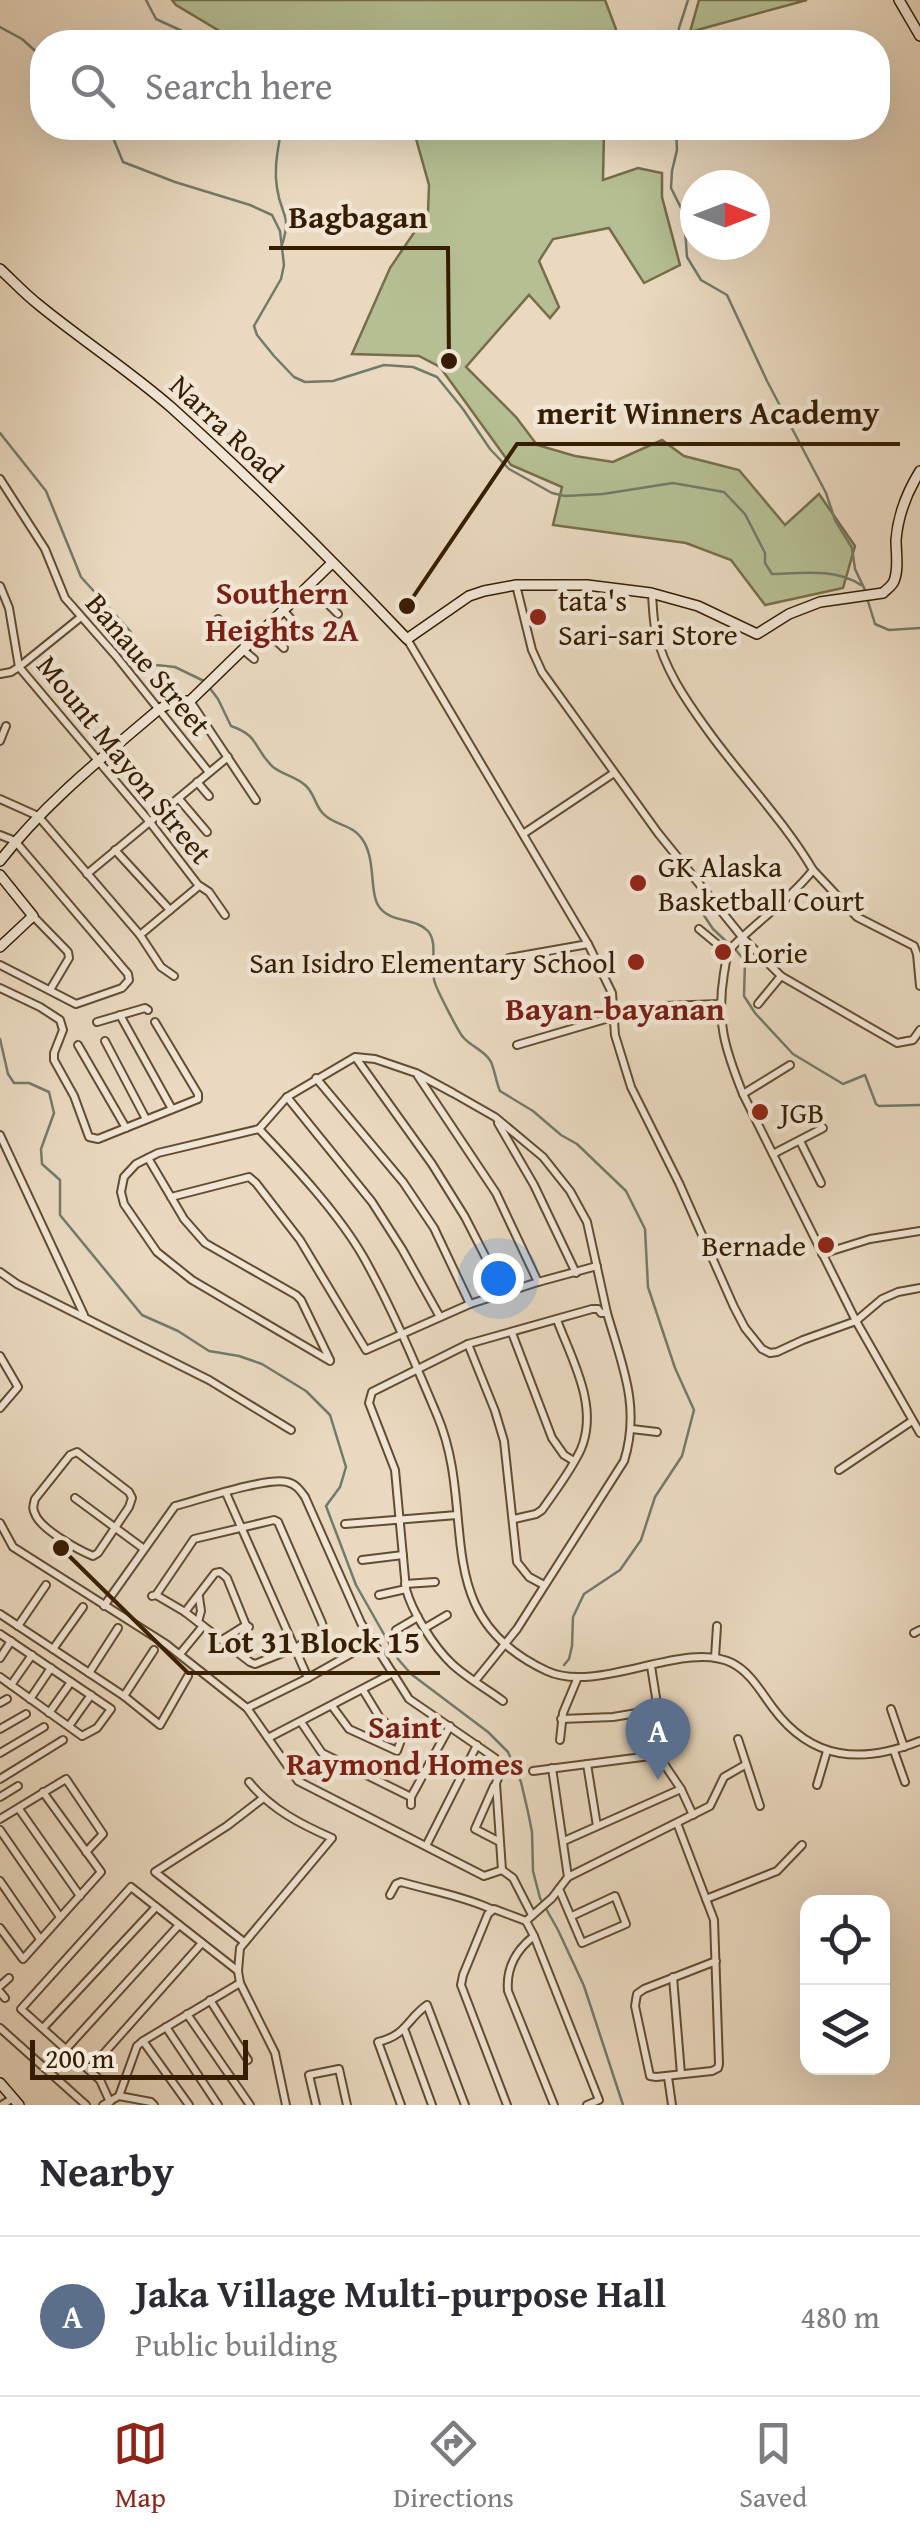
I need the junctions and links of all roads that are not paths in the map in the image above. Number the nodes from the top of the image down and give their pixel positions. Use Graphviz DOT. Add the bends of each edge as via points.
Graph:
graph roads {
  1 [pos="899,0"];
  2 [pos="920,36"];
  3 [pos="0,269"];
  4 [pos="920,471"];
  5 [pos="1,484"];
  6 [pos="332,563"];
  7 [pos="309,585"];
  8 [pos="0,586"];
  9 [pos="516,586"];
  10 [pos="652,593"];
  11 [pos="284,611"];
  12 [pos="338,614"];
  13 [pos="82,617"];
  14 [pos="218,619"];
  15 [pos="300,628"];
  16 [pos="264,630"];
  17 [pos="407,639"];
  18 [pos="245,648"];
  19 [pos="284,648"];
  20 [pos="254,660"];
  21 [pos="18,667"];
  22 [pos="0,674"];
  23 [pos="190,701"];
  24 [pos="158,710"];
  25 [pos="6,726"];
  26 [pos="0,741"];
  27 [pos="228,757"];
  28 [pos="98,762"];
  29 [pos="208,771"];
  30 [pos="614,772"];
  31 [pos="197,782"];
  32 [pos="209,796"];
  33 [pos="0,799"];
  34 [pos="179,800"];
  35 [pos="256,800"];
  36 [pos="38,816"];
  37 [pos="150,821"];
  38 [pos="207,832"];
  39 [pos="523,834"];
  40 [pos="0,835"];
  41 [pos="15,841"];
  42 [pos="116,850"];
  43 [pos="0,860"];
  44 [pos="813,870"];
  45 [pos="87,874"];
  46 [pos="0,875"];
  47 [pos="199,886"];
  48 [pos="170,910"];
  49 [pos="225,915"];
  50 [pos="33,916"];
  51 [pos="699,929"];
  52 [pos="140,935"];
  53 [pos="743,938"];
  54 [pos="588,944"];
  55 [pos="0,947"];
  56 [pos="731,948"];
  57 [pos="509,958"];
  58 [pos="0,965"];
  59 [pos="174,976"];
  60 [pos="781,976"];
  61 [pos="920,986"];
  62 [pos="0,988"];
  63 [pos="50,991"];
  64 [pos="720,1004"];
  65 [pos="758,1004"];
  66 [pos="148,1010"];
  67 [pos="120,1015"];
  68 [pos="615,1016"];
  69 [pos="97,1022"];
  70 [pos="155,1022"];
  71 [pos="920,1030"];
  72 [pos="105,1041"];
  73 [pos="78,1045"];
  74 [pos="517,1045"];
  75 [pos="355,1057"];
  76 [pos="790,1066"];
  77 [pos="416,1073"];
  78 [pos="316,1078"];
  79 [pos="743,1094"];
  80 [pos="287,1097"];
  81 [pos="172,1110"];
  82 [pos="496,1117"];
  83 [pos="146,1119"];
  84 [pos="126,1128"];
  85 [pos="824,1128"];
  86 [pos="259,1130"];
  87 [pos="0,1135"];
  88 [pos="800,1141"];
  89 [pos="773,1154"];
  90 [pos="148,1158"];
  91 [pos="820,1183"];
  92 [pos="171,1197"];
  93 [pos="920,1231"];
  94 [pos="822,1254"];
  95 [pos="597,1266"];
  96 [pos="0,1272"];
  97 [pos="576,1272"];
  98 [pos="538,1282"];
  99 [pos="920,1288"];
  100 [pos="504,1293"];
  101 [pos="470,1304"];
  102 [pos="607,1313"];
  103 [pos="440,1316"];
  104 [pos="85,1318"];
  105 [pos="557,1320"];
  106 [pos="856,1321"];
  107 [pos="401,1333"];
  108 [pos="512,1333"];
  109 [pos="468,1344"];
  110 [pos="1,1359"];
  111 [pos="417,1371"];
  112 [pos="0,1408"];
  113 [pos="912,1421"];
  114 [pos="290,1430"];
  115 [pos="632,1430"];
  116 [pos="656,1432"];
  117 [pos="920,1433"];
  118 [pos="574,1460"];
  119 [pos="840,1470"];
  120 [pos="226,1493"];
  121 [pos="75,1498"];
  122 [pos="457,1515"];
  123 [pos="514,1519"];
  124 [pos="400,1520"];
  125 [pos="0,1523"];
  126 [pos="345,1524"];
  127 [pos="241,1528"];
  128 [pos="114,1529"];
  129 [pos="144,1549"];
  130 [pos="403,1556"];
  131 [pos="362,1560"];
  132 [pos="435,1582"];
  133 [pos="46,1585"];
  134 [pos="405,1586"];
  135 [pos="544,1586"];
  136 [pos="198,1596"];
  137 [pos="380,1596"];
  138 [pos="83,1606"];
  139 [pos="104,1606"];
  140 [pos="185,1612"];
  141 [pos="0,1614"];
  142 [pos="447,1615"];
  143 [pos="418,1617"];
  144 [pos="201,1624"];
  145 [pos="18,1626"];
  146 [pos="717,1626"];
  147 [pos="118,1628"];
  148 [pos="425,1628"];
  149 [pos="396,1630"];
  150 [pos="0,1634"];
  151 [pos="222,1640"];
  152 [pos="11,1641"];
  153 [pos="372,1642"];
  154 [pos="505,1646"];
  155 [pos="295,1648"];
  156 [pos="54,1649"];
  157 [pos="154,1650"];
  158 [pos="180,1654"];
  159 [pos="32,1655"];
  160 [pos="715,1657"];
  161 [pos="0,1658"];
  162 [pos="650,1666"];
  163 [pos="51,1668"];
  164 [pos="89,1672"];
  165 [pos="392,1673"];
  166 [pos="188,1676"];
  167 [pos="0,1677"];
  168 [pos="578,1677"];
  169 [pos="308,1678"];
  170 [pos="475,1681"];
  171 [pos="71,1682"];
  172 [pos="11,1685"];
  173 [pos="363,1690"];
  174 [pos="91,1695"];
  175 [pos="124,1696"];
  176 [pos="30,1699"];
  177 [pos="504,1702"];
  178 [pos="332,1706"];
  179 [pos="248,1708"];
  180 [pos="891,1709"];
  181 [pos="50,1712"];
  182 [pos="26,1714"];
  183 [pos="561,1719"];
  184 [pos="301,1722"];
  185 [pos="69,1726"];
  186 [pos="450,1726"];
  187 [pos="44,1727"];
  188 [pos="0,1729"];
  189 [pos="268,1738"];
  190 [pos="63,1740"];
  191 [pos="560,1740"];
  192 [pos="738,1740"];
  193 [pos="920,1740"];
  194 [pos="477,1745"];
  195 [pos="904,1747"];
  196 [pos="827,1751"];
  197 [pos="894,1751"];
  198 [pos="0,1754"];
  199 [pos="587,1764"];
  200 [pos="745,1765"];
  201 [pos="552,1768"];
  202 [pos="533,1770"];
  203 [pos="0,1779"];
  204 [pos="249,1782"];
  205 [pos="905,1782"];
  206 [pos="496,1783"];
  207 [pos="817,1785"];
  208 [pos="18,1786"];
  209 [pos="681,1790"];
  210 [pos="44,1792"];
  211 [pos="0,1797"];
  212 [pos="263,1798"];
  213 [pos="760,1806"];
  214 [pos="18,1808"];
  215 [pos="693,1814"];
  216 [pos="0,1819"];
  217 [pos="678,1822"];
  218 [pos="596,1826"];
  219 [pos="0,1830"];
  220 [pos="564,1840"];
  221 [pos="499,1841"];
  222 [pos="802,1845"];
  223 [pos="426,1846"];
  224 [pos="86,1852"];
  225 [pos="502,1870"];
  226 [pos="568,1877"];
  227 [pos="0,1881"];
  228 [pos="558,1889"];
  229 [pos="390,1895"];
  230 [pos="80,1896"];
  231 [pos="706,1899"];
  232 [pos="156,1907"];
  233 [pos="492,1909"];
  234 [pos="572,1916"];
  235 [pos="60,1917"];
  236 [pos="529,1918"];
  237 [pos="179,1925"];
  238 [pos="0,1928"];
  239 [pos="534,1936"];
  240 [pos="40,1939"];
  241 [pos="244,1942"];
  242 [pos="202,1943"];
  243 [pos="716,1961"];
  244 [pos="238,1971"];
  245 [pos="672,1977"];
  246 [pos="9,1978"];
  247 [pos="240,1983"];
  248 [pos="2,1992"];
  249 [pos="210,2000"];
  250 [pos="187,2014"];
  251 [pos="166,2026"];
  252 [pos="0,2028"];
  253 [pos="43,2028"];
  254 [pos="404,2030"];
  255 [pos="142,2041"];
  256 [pos="66,2049"];
  257 [pos="248,2060"];
  258 [pos="90,2069"];
  259 [pos="681,2074"];
  260 [pos="668,2076"];
  261 [pos="0,2083"];
  262 [pos="111,2100"];
  263 [pos="16,2102"];
  264 [pos="2,2105"];
  265 [pos="86,2105"];
  266 [pos="154,2105"];
  267 [pos="189,2105"];
  268 [pos="218,2105"];
  269 [pos="250,2105"];
  270 [pos="286,2105"];
  271 [pos="316,2105"];
  272 [pos="347,2105"];
  273 [pos="401,2105"];
  274 [pos="432,2105"];
  275 [pos="465,2105"];
  276 [pos="507,2105"];
  277 [pos="554,2105"];
  278 [pos="587,2105"];
  279 [pos="672,2105"];
  1 -- 2 [label="street"];
  3 -- 6 [label="street, Narra Road" via="170,407"];
  4 -- 10 [label="street" via="901,513 894,582 883,592 820,602 755,634"];
  5 -- 13 [label="street, Banaue Street"];
  6 -- 7 [label="street"];
  6 -- 17 [label="street, Narra Road"];
  7 -- 11 [label="street"];
  7 -- 12 [label="street"];
  8 -- 21 [label="street, Mount Mayon Street"];
  9 -- 10 [label="street"];
  9 -- 17 [label="street" via="469,596"];
  9 -- 30 [label="street" via="542,672"];
  10 -- 44 [label="street" via="656,634 682,696"];
  11 -- 15 [label="street"];
  11 -- 16 [label="street"];
  13 -- 21 [label="street"];
  13 -- 24 [label="street, Banaue Street"];
  14 -- 18 [label="street"];
  16 -- 18 [label="street"];
  16 -- 19 [label="street"];
  17 -- 39 [label="street"];
  18 -- 20 [label="street"];
  18 -- 23 [label="street"];
  21 -- 22 [label="street"];
  21 -- 28 [label="street, Mount Mayon Street"];
  23 -- 24 [label="street" via="172,700"];
  23 -- 27 [label="street"];
  24 -- 28 [label="street"];
  24 -- 29 [label="street, Banaue Street"];
  25 -- 26 [label="street"];
  27 -- 29 [label="street"];
  27 -- 35 [label="street"];
  28 -- 36 [label="street"];
  28 -- 37 [label="street, Mount Mayon Street"];
  29 -- 31 [label="street"];
  30 -- 39 [label="street"];
  30 -- 53 [label="street"];
  31 -- 32 [label="street"];
  31 -- 34 [label="street"];
  33 -- 36 [label="street"];
  34 -- 37 [label="street"];
  34 -- 38 [label="street"];
  36 -- 41 [label="street"];
  36 -- 45 [label="street"];
  37 -- 42 [label="street"];
  37 -- 47 [label="street, Mount Mayon Street"];
  39 -- 54 [label="street"];
  40 -- 41 [label="street"];
  41 -- 43 [label="street"];
  41 -- 63 [label="street" via="130,980 82,1003"];
  42 -- 45 [label="street"];
  42 -- 48 [label="street"];
  44 -- 53 [label="street"];
  44 -- 61 [label="street" via="857,917 914,946"];
  45 -- 52 [label="street"];
  46 -- 50 [label="street"];
  47 -- 48 [label="street, Mount Mayon Street"];
  47 -- 49 [label="street"];
  48 -- 52 [label="street, Mount Mayon Street"];
  50 -- 55 [label="street"];
  50 -- 63 [label="street" via="70,958"];
  51 -- 56 [label="street"];
  52 -- 59 [label="street"];
  53 -- 56 [label="street"];
  53 -- 60 [label="street"];
  54 -- 57 [label="street"];
  54 -- 68 [label="street" via="612,993"];
  56 -- 64 [label="street"];
  58 -- 63 [label="street"];
  60 -- 65 [label="street"];
  60 -- 71 [label="street" via="897,1043"];
  62 -- 84 [label="street" via="60,1020 54,1060 89,1137 98,1140"];
  64 -- 68 [label="street"];
  64 -- 79 [label="street"];
  66 -- 67 [label="street"];
  67 -- 69 [label="street"];
  67 -- 81 [label="street"];
  68 -- 74 [label="street"];
  68 -- 106 [label="street" via="631,1088 752,1339 762,1350 777,1352"];
  70 -- 81 [label="street" via="199,1096"];
  72 -- 83 [label="street"];
  73 -- 84 [label="street"];
  75 -- 77 [label="street"];
  75 -- 78 [label="street"];
  75 -- 100 [label="street" via="432,1164"];
  76 -- 79 [label="street"];
  77 -- 82 [label="street"];
  77 -- 98 [label="street" via="496,1193"];
  78 -- 80 [label="street"];
  78 -- 101 [label="street" via="403,1182 434,1228"];
  79 -- 89 [label="street"];
  80 -- 86 [label="street"];
  80 -- 103 [label="street" via="372,1202"];
  81 -- 83 [label="street"];
  82 -- 95 [label="street" via="570,1191 587,1222"];
  82 -- 97 [label="street"];
  83 -- 84 [label="street"];
  85 -- 88 [label="street"];
  86 -- 90 [label="street"];
  86 -- 107 [label="street" via="363,1256"];
  87 -- 104 [label="street"];
  88 -- 89 [label="street"];
  88 -- 91 [label="street"];
  89 -- 94 [label="street"];
  90 -- 92 [label="street"];
  90 -- 92 [label="street" via="124,1177 120,1192 157,1252 330,1362 302,1300 206,1243"];
  92 -- 107 [label="street" via="249,1178 300,1240 366,1350"];
  93 -- 94 [label="street"];
  94 -- 106 [label="street"];
  95 -- 97 [label="street"];
  95 -- 102 [label="street"];
  96 -- 104 [label="street"];
  97 -- 98 [label="street"];
  98 -- 100 [label="street"];
  99 -- 106 [label="street" via="882,1300"];
  100 -- 101 [label="street"];
  101 -- 103 [label="street"];
  102 -- 105 [label="street" via="592,1309"];
  102 -- 115 [label="street" via="628,1384"];
  103 -- 107 [label="street"];
  104 -- 114 [label="street" via="209,1380"];
  105 -- 108 [label="street"];
  105 -- 118 [label="street" via="588,1404"];
  106 -- 113 [label="street"];
  107 -- 111 [label="street"];
  108 -- 109 [label="street"];
  108 -- 118 [label="street" via="552,1438"];
  109 -- 111 [label="street"];
  109 -- 123 [label="street" via="504,1441"];
  110 -- 112 [label="street" via="18,1387"];
  111 -- 122 [label="street" via="447,1443"];
  111 -- 124 [label="street" via="369,1398 395,1470"];
  113 -- 117 [label="street"];
  113 -- 119 [label="street"];
  115 -- 116 [label="street"];
  115 -- 135 [label="street" via="617,1474"];
  118 -- 123 [label="street" via="542,1510"];
  120 -- 127 [label="street"];
  120 -- 129 [label="street" via="175,1506"];
  120 -- 153 [label="street" via="283,1480 298,1487"];
  121 -- 128 [label="street"];
  122 -- 124 [label="street"];
  122 -- 154 [label="street" via="470,1596"];
  123 -- 135 [label="street" via="518,1562"];
  124 -- 126 [label="street"];
  124 -- 130 [label="street"];
  125 -- 139 [label="street" via="13,1547"];
  127 -- 140 [label="street" via="194,1539 154,1595"];
  127 -- 155 [label="street"];
  127 -- 155 [label="street" via="278,1522 325,1632"];
  128 -- 128 [label="street" via="132,1502 129,1492 83,1454 70,1455 35,1499 34,1513 93,1556"];
  128 -- 129 [label="street"];
  129 -- 139 [label="street"];
  130 -- 131 [label="street"];
  130 -- 134 [label="street"];
  132 -- 134 [label="street"];
  133 -- 145 [label="street"];
  134 -- 137 [label="street"];
  134 -- 143 [label="street"];
  135 -- 154 [label="street"];
  136 -- 140 [label="street"];
  136 -- 144 [label="street"];
  136 -- 151 [label="street" via="215,1573 224,1573 247,1626"];
  138 -- 156 [label="street"];
  139 -- 158 [label="street"];
  140 -- 144 [label="street"];
  141 -- 145 [label="street"];
  142 -- 148 [label="street"];
  143 -- 148 [label="street"];
  143 -- 149 [label="street"];
  144 -- 151 [label="street"];
  144 -- 158 [label="street"];
  145 -- 156 [label="street"];
  146 -- 160 [label="street"];
  147 -- 164 [label="street"];
  148 -- 170 [label="street" via="451,1663"];
  150 -- 152 [label="street"];
  151 -- 155 [label="street" via="256,1664"];
  152 -- 159 [label="street"];
  152 -- 161 [label="street"];
  153 -- 165 [label="street"];
  153 -- 169 [label="street"];
  154 -- 168 [label="street" via="548,1672"];
  154 -- 170 [label="street"];
  155 -- 169 [label="street"];
  156 -- 164 [label="street"];
  157 -- 175 [label="street"];
  158 -- 179 [label="street"];
  159 -- 163 [label="street"];
  159 -- 172 [label="street"];
  160 -- 162 [label="street"];
  160 -- 196 [label="street" via="742,1669 786,1724"];
  162 -- 168 [label="street"];
  162 -- 183 [label="street" via="654,1710"];
  163 -- 171 [label="street"];
  163 -- 176 [label="street"];
  164 -- 175 [label="street"];
  165 -- 173 [label="street"];
  165 -- 186 [label="street" via="409,1698"];
  166 -- 175 [label="street" via="160,1725"];
  167 -- 172 [label="street"];
  168 -- 183 [label="street"];
  169 -- 179 [label="street"];
  170 -- 177 [label="street"];
  171 -- 174 [label="street"];
  171 -- 181 [label="street"];
  172 -- 176 [label="street"];
  173 -- 178 [label="street"];
  173 -- 178 [label="street" via="399,1734 397,1750 349,1729"];
  174 -- 185 [label="street"];
  174 -- 185 [label="street" via="111,1709 82,1736"];
  176 -- 181 [label="street"];
  178 -- 184 [label="street"];
  179 -- 189 [label="street"];
  180 -- 195 [label="street"];
  181 -- 185 [label="street"];
  182 -- 188 [label="street"];
  183 -- 191 [label="street"];
  184 -- 186 [label="street" via="322,1753 411,1801"];
  184 -- 189 [label="street"];
  186 -- 194 [label="street"];
  187 -- 198 [label="street"];
  189 -- 223 [label="street" via="298,1781"];
  190 -- 203 [label="street"];
  192 -- 200 [label="street"];
  193 -- 195 [label="street"];
  194 -- 206 [label="street" via="498,1762"];
  194 -- 223 [label="street"];
  195 -- 197 [label="street"];
  196 -- 197 [label="street"];
  196 -- 207 [label="street"];
  197 -- 205 [label="street"];
  199 -- 201 [label="street"];
  199 -- 209 [label="street" via="658,1755"];
  199 -- 218 [label="street"];
  200 -- 213 [label="street"];
  200 -- 215 [label="street" via="724,1778 710,1806"];
  201 -- 202 [label="street"];
  201 -- 220 [label="street"];
  204 -- 212 [label="street"];
  206 -- 221 [label="street"];
  206 -- 221 [label="street" via="475,1828"];
  208 -- 211 [label="street"];
  209 -- 215 [label="street"];
  209 -- 218 [label="street"];
  210 -- 214 [label="street"];
  210 -- 224 [label="street"];
  210 -- 224 [label="street" via="66,1779 103,1834"];
  212 -- 241 [label="street" via="332,1838"];
  212 -- 241 [label="street" via="155,1872"];
  214 -- 216 [label="street"];
  214 -- 230 [label="street"];
  215 -- 217 [label="street"];
  217 -- 226 [label="street"];
  217 -- 231 [label="street"];
  218 -- 220 [label="street"];
  219 -- 235 [label="street"];
  220 -- 226 [label="street"];
  221 -- 225 [label="street"];
  222 -- 231 [label="street" via="777,1871"];
  223 -- 225 [label="street" via="484,1876"];
  224 -- 230 [label="street" via="101,1872"];
  225 -- 236 [label="street" via="513,1878"];
  226 -- 228 [label="street"];
  227 -- 240 [label="street"];
  228 -- 234 [label="street"];
  228 -- 236 [label="street"];
  229 -- 233 [label="street" via="401,1882"];
  230 -- 235 [label="street"];
  231 -- 243 [label="street"];
  232 -- 237 [label="street"];
  232 -- 253 [label="street"];
  232 -- 253 [label="street" via="131,1887 21,2009"];
  233 -- 236 [label="street"];
  233 -- 276 [label="street" via="462,1985"];
  234 -- 234 [label="street" via="616,1896 626,1924 582,1942"];
  235 -- 240 [label="street"];
  236 -- 239 [label="street"];
  237 -- 242 [label="street"];
  237 -- 256 [label="street"];
  238 -- 240 [label="street" via="22,1959"];
  239 -- 277 [label="street" via="514,1958 508,1992"];
  239 -- 278 [label="street" via="598,2100"];
  241 -- 244 [label="street"];
  242 -- 244 [label="street"];
  242 -- 258 [label="street"];
  243 -- 245 [label="street"];
  243 -- 259 [label="street" via="718,2068"];
  244 -- 247 [label="street"];
  245 -- 259 [label="street"];
  245 -- 260 [label="street" via="644,1988 635,2000 648,2074"];
  246 -- 248 [label="street"];
  247 -- 249 [label="street"];
  247 -- 270 [label="street" via="275,2053"];
  249 -- 250 [label="street"];
  249 -- 257 [label="street"];
  250 -- 251 [label="street"];
  250 -- 269 [label="street"];
  251 -- 255 [label="street"];
  251 -- 268 [label="street"];
  252 -- 265 [label="street"];
  253 -- 256 [label="street"];
  254 -- 273 [label="street" via="378,2042"];
  254 -- 274 [label="street"];
  254 -- 275 [label="street" via="428,2005"];
  255 -- 262 [label="street"];
  255 -- 267 [label="street"];
  256 -- 258 [label="street"];
  258 -- 262 [label="street"];
  259 -- 260 [label="street"];
  260 -- 279 [label="street"];
  261 -- 263 [label="street"];
  262 -- 266 [label="street"];
  263 -- 264 [label="street"];
  271 -- 272 [label="street" via="309,2075 338,2069"];
}
